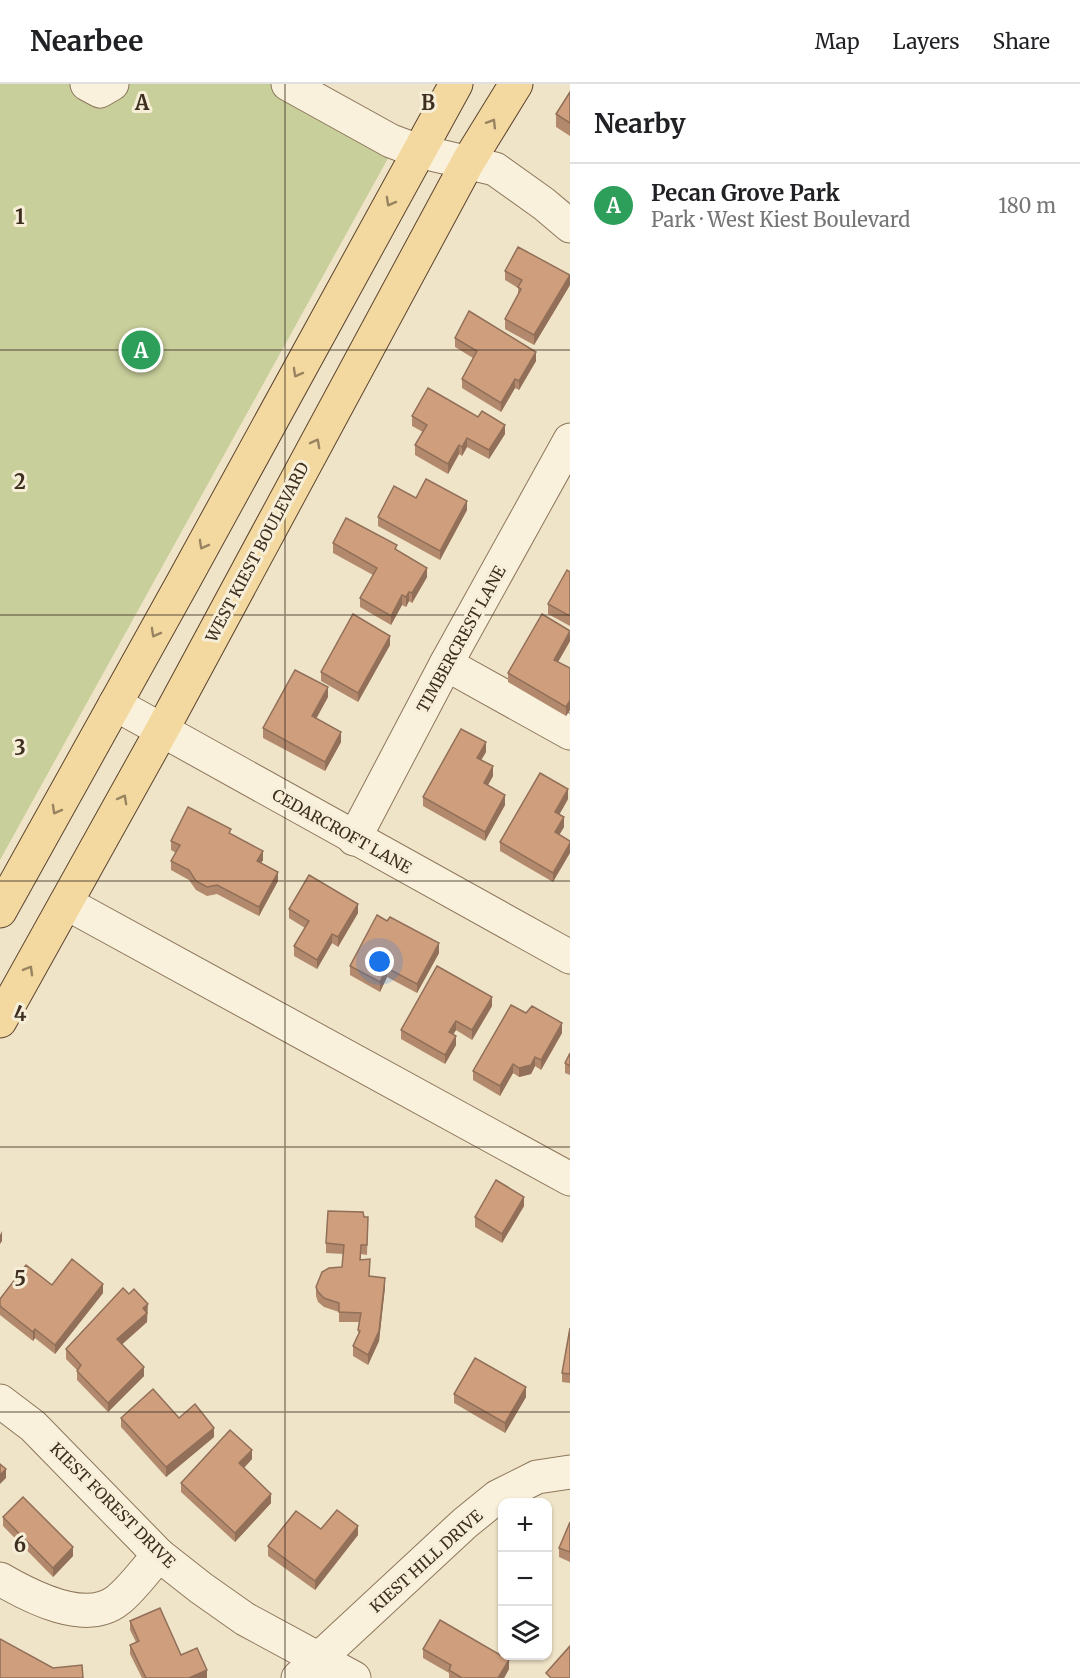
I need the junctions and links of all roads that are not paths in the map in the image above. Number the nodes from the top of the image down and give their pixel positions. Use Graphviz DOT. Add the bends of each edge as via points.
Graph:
graph roads {
  1 [pos="87,84"];
  2 [pos="112,84"];
  3 [pos="288,84"];
  4 [pos="456,84"];
  5 [pos="516,84"];
  6 [pos="418,151"];
  7 [pos="468,162"];
  8 [pos="570,226"];
  9 [pos="570,440"];
  10 [pos="446,664"];
  11 [pos="115,704"];
  12 [pos="162,730"];
  13 [pos="570,733"];
  14 [pos="354,839"];
  15 [pos="66,903"];
  16 [pos="0,911"];
  17 [pos="570,957"];
  18 [pos="0,1020"];
  19 [pos="570,1179"];
  20 [pos="0,1401"];
  21 [pos="570,1472"];
  22 [pos="159,1555"];
  23 [pos="0,1579"];
  24 [pos="308,1669"];
  25 [pos="354,1678"];
  1 -- 2 [label="street" via="100,91"];
  3 -- 6 [label="street" via="391,141"];
  4 -- 6 [label="main road"];
  7 -- 5 [label="main road, WEST KIEST BOULEVARD, one-way"];
  6 -- 7 [label="street"];
  6 -- 11 [label="main road, one-way"];
  7 -- 8 [label="street" via="495,169"];
  12 -- 7 [label="main road, WEST KIEST BOULEVARD, one-way"];
  9 -- 10 [label="street, TIMBERCREST LANE"];
  10 -- 13 [label="street"];
  10 -- 14 [label="street, TIMBERCREST LANE"];
  11 -- 12 [label="street, CEDARCROFT LANE"];
  11 -- 16 [label="main road, one-way"];
  12 -- 14 [label="street, CEDARCROFT LANE"];
  15 -- 12 [label="main road, WEST KIEST BOULEVARD, one-way"];
  14 -- 17 [label="street, CEDARCROFT LANE"];
  18 -- 15 [label="main road, WEST KIEST BOULEVARD, one-way"];
  15 -- 19 [label="street"];
  20 -- 22 [label="street, KIEST FOREST DRIVE" via="33,1426"];
  21 -- 24 [label="street, KIEST HILL DRIVE" via="537,1477 497,1497"];
  22 -- 23 [label="street" via="118,1600 99,1611 79,1611 55,1604"];
  22 -- 24 [label="street, KIEST FOREST DRIVE"];
  24 -- 25 [label="street, KIEST FOREST DRIVE"];
}
